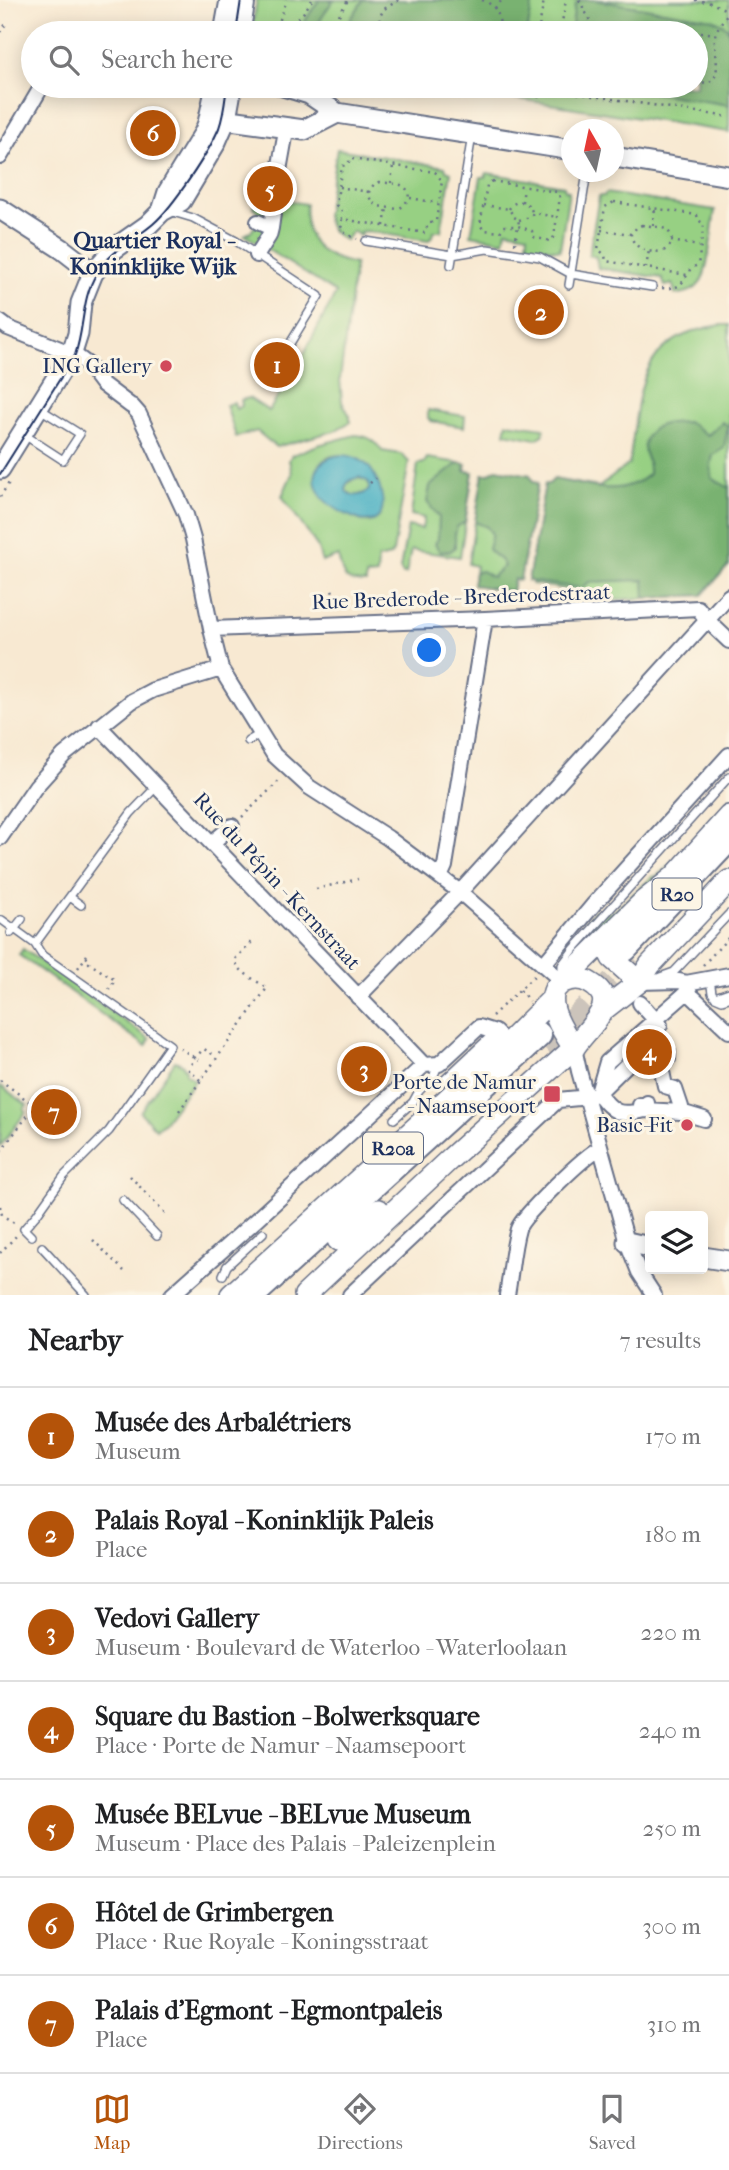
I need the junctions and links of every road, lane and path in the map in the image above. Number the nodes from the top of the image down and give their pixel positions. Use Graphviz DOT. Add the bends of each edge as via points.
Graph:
graph roads {
  1 [pos="230,0"];
  2 [pos="245,0"];
  3 [pos="287,0"];
  4 [pos="312,0"];
  5 [pos="348,0"];
  6 [pos="399,0"];
  7 [pos="482,0"];
  8 [pos="502,0"];
  9 [pos="544,0"];
  10 [pos="566,0"];
  11 [pos="579,0"];
  12 [pos="695,0"];
  13 [pos="712,1"];
  14 [pos="495,8"];
  15 [pos="729,11"];
  16 [pos="226,21"];
  17 [pos="242,21"];
  18 [pos="279,21"];
  19 [pos="295,21"];
  20 [pos="335,21"];
  21 [pos="380,21"];
  22 [pos="500,21"];
  23 [pos="540,21"];
  24 [pos="562,21"];
  25 [pos="590,21"];
  26 [pos="6,24"];
  27 [pos="0,32"];
  28 [pos="708,34"];
  29 [pos="715,34"];
  30 [pos="708,83"];
  31 [pos="35,98"];
  32 [pos="217,98"];
  33 [pos="227,98"];
  34 [pos="315,98"];
  35 [pos="612,98"];
  36 [pos="337,113"];
  37 [pos="219,116"];
  38 [pos="729,117"];
  39 [pos="472,135"];
  40 [pos="285,136"];
  41 [pos="561,148"];
  42 [pos="0,157"];
  43 [pos="624,159"];
  44 [pos="393,166"];
  45 [pos="278,176"];
  46 [pos="729,176"];
  47 [pos="585,182"];
  48 [pos="391,184"];
  49 [pos="339,187"];
  50 [pos="524,187"];
  51 [pos="369,191"];
  52 [pos="409,198"];
  53 [pos="275,200"];
  54 [pos="522,202"];
  55 [pos="438,203"];
  56 [pos="484,205"];
  57 [pos="387,207"];
  58 [pos="655,208"];
  59 [pos="0,209"];
  60 [pos="509,209"];
  61 [pos="162,211"];
  62 [pos="533,213"];
  63 [pos="557,217"];
  64 [pos="342,219"];
  65 [pos="519,220"];
  66 [pos="384,226"];
  67 [pos="518,226"];
  68 [pos="653,227"];
  69 [pos="601,230"];
  70 [pos="631,234"];
  71 [pos="363,241"];
  72 [pos="671,241"];
  73 [pos="516,243"];
  74 [pos="701,246"];
  75 [pos="649,250"];
  76 [pos="257,255"];
  77 [pos="453,255"];
  78 [pos="451,265"];
  79 [pos="646,268"];
  80 [pos="93,273"];
  81 [pos="571,274"];
  82 [pos="687,275"];
  83 [pos="569,285"];
  84 [pos="652,287"];
  85 [pos="664,289"];
  86 [pos="0,322"];
  87 [pos="286,350"];
  88 [pos="72,354"];
  89 [pos="39,408"];
  90 [pos="23,434"];
  91 [pos="0,469"];
  92 [pos="376,478"];
  93 [pos="370,483"];
  94 [pos="331,586"];
  95 [pos="729,597"];
  96 [pos="330,606"];
  97 [pos="724,610"];
  98 [pos="485,619"];
  99 [pos="707,620"];
  100 [pos="211,629"];
  101 [pos="729,641"];
  102 [pos="222,669"];
  103 [pos="99,726"];
  104 [pos="729,755"];
  105 [pos="290,770"];
  106 [pos="729,777"];
  107 [pos="157,786"];
  108 [pos="729,816"];
  109 [pos="237,822"];
  110 [pos="0,838"];
  111 [pos="729,839"];
  112 [pos="213,842"];
  113 [pos="729,859"];
  114 [pos="440,877"];
  115 [pos="674,877"];
  116 [pos="358,879"];
  117 [pos="729,881"];
  118 [pos="316,889"];
  119 [pos="460,892"];
  120 [pos="70,897"];
  121 [pos="81,905"];
  122 [pos="729,914"];
  123 [pos="22,919"];
  124 [pos="2,920"];
  125 [pos="13,931"];
  126 [pos="729,937"];
  127 [pos="254,940"];
  128 [pos="35,944"];
  129 [pos="83,961"];
  130 [pos="538,961"];
  131 [pos="633,963"];
  132 [pos="729,975"];
  133 [pos="710,978"];
  134 [pos="557,990"];
  135 [pos="688,990"];
  136 [pos="729,992"];
  137 [pos="358,997"];
  138 [pos="715,997"];
  139 [pos="103,998"];
  140 [pos="729,998"];
  141 [pos="640,1003"];
  142 [pos="603,1010"];
  143 [pos="655,1018"];
  144 [pos="479,1027"];
  145 [pos="729,1031"];
  146 [pos="501,1037"];
  147 [pos="656,1039"];
  148 [pos="561,1042"];
  149 [pos="187,1052"];
  150 [pos="217,1056"];
  151 [pos="196,1059"];
  152 [pos="431,1065"];
  153 [pos="0,1080"];
  154 [pos="200,1080"];
  155 [pos="445,1083"];
  156 [pos="665,1086"];
  157 [pos="601,1104"];
  158 [pos="645,1104"];
  159 [pos="681,1109"];
  160 [pos="179,1111"];
  161 [pos="394,1119"];
  162 [pos="704,1119"];
  163 [pos="600,1148"];
  164 [pos="0,1152"];
  165 [pos="451,1158"];
  166 [pos="130,1176"];
  167 [pos="361,1178"];
  168 [pos="123,1200"];
  169 [pos="0,1206"];
  170 [pos="167,1216"];
  171 [pos="24,1229"];
  172 [pos="263,1233"];
  173 [pos="333,1234"];
  174 [pos="32,1236"];
  175 [pos="157,1236"];
  176 [pos="93,1240"];
  177 [pos="626,1242"];
  178 [pos="645,1246"];
  179 [pos="42,1247"];
  180 [pos="0,1253"];
  181 [pos="708,1257"];
  182 [pos="729,1261"];
  183 [pos="264,1265"];
  184 [pos="124,1271"];
  185 [pos="223,1275"];
  186 [pos="86,1295"];
  187 [pos="172,1295"];
  188 [pos="231,1295"];
  189 [pos="253,1295"];
  190 [pos="278,1295"];
  191 [pos="305,1295"];
  192 [pos="350,1295"];
  193 [pos="507,1295"];
  194 [pos="654,1295"];
  1 -- 16 [label="main road"];
  2 -- 17 [label="main road"];
  3 -- 18 [label="path"];
  4 -- 19 [label="path"];
  5 -- 20 [label="path"];
  6 -- 21 [label="path" via="384,9"];
  7 -- 14 [label="path"];
  8 -- 14 [label="path"];
  9 -- 23 [label="path"];
  10 -- 24 [label="path"];
  11 -- 25 [label="path"];
  12 -- 13 [label="path"];
  13 -- 15 [label="path"];
  14 -- 22 [label="path"];
  15 -- 29 [label="path"];
  26 -- 27 [label="path"];
  28 -- 29 [label="path"];
  29 -- 30 [label="path" via="717,67"];
  31 -- 42 [label="street"];
  32 -- 37 [label="main road"];
  33 -- 37 [label="main road"];
  34 -- 36 [label="main road"];
  35 -- 38 [label="path"];
  36 -- 37 [label="main road" via="304,130"];
  36 -- 39 [label="main road"];
  37 -- 61 [label="main road" via="168,192"];
  39 -- 41 [label="main road"];
  39 -- 77 [label="lane"];
  40 -- 45 [label="street"];
  43 -- 46 [label="main road"];
  44 -- 48 [label="path"];
  44 -- 49 [label="path" via="352,159 342,166"];
  44 -- 55 [label="path" via="435,173 442,181"];
  47 -- 81 [label="lane"];
  48 -- 51 [label="path" via="379,182"];
  48 -- 52 [label="path" via="406,189"];
  49 -- 51 [label="path"];
  49 -- 64 [label="path" via="336,205"];
  50 -- 54 [label="path"];
  50 -- 56 [label="path" via="492,181"];
  50 -- 63 [label="path" via="557,192 561,197"];
  51 -- 57 [label="path" via="371,202"];
  52 -- 55 [label="path"];
  52 -- 57 [label="path" via="403,207"];
  53 -- 76 [label="street" via="265,225 269,236"];
  54 -- 60 [label="path"];
  54 -- 62 [label="path"];
  55 -- 66 [label="path" via="436,222 428,224 425,233"];
  56 -- 60 [label="path"];
  56 -- 67 [label="path" via="480,225 484,230 500,232 504,226"];
  57 -- 66 [label="path"];
  58 -- 68 [label="path"];
  58 -- 69 [label="path" via="614,202 605,207"];
  58 -- 74 [label="path" via="697,215 704,224"];
  59 -- 80 [label="main road"];
  60 -- 65 [label="path"];
  61 -- 76 [label="lane" via="193,218"];
  61 -- 80 [label="main road" via="114,248"];
  62 -- 63 [label="path"];
  62 -- 65 [label="path"];
  63 -- 67 [label="path" via="551,241 533,237 532,231"];
  64 -- 66 [label="path"];
  64 -- 71 [label="path" via="345,233"];
  65 -- 67 [label="path"];
  67 -- 73 [label="path"];
  68 -- 70 [label="path" via="642,225"];
  68 -- 72 [label="path" via="669,232"];
  69 -- 70 [label="path"];
  69 -- 79 [label="path" via="598,249 606,261"];
  70 -- 75 [label="path" via="634,245"];
  71 -- 77 [label="lane"];
  72 -- 74 [label="path"];
  72 -- 75 [label="path" via="666,250"];
  74 -- 82 [label="path" via="698,265"];
  75 -- 79 [label="path"];
  76 -- 87 [label="lane" via="319,296"];
  77 -- 78 [label="lane"];
  77 -- 81 [label="lane" via="487,249 540,257"];
  79 -- 82 [label="path"];
  80 -- 88 [label="main road" via="81,303"];
  81 -- 83 [label="lane"];
  81 -- 84 [label="lane"];
  82 -- 85 [label="path" via="674,289"];
  86 -- 88 [label="street"];
  88 -- 89 [label="main road"];
  88 -- 100 [label="street" via="139,414 186,515"];
  89 -- 90 [label="main road"];
  89 -- 90 [label="lane" via="80,434 63,460"];
  90 -- 91 [label="main road"];
  92 -- 93 [label="path"];
  94 -- 96 [label="path" via="337,605"];
  95 -- 97 [label="street"];
  97 -- 99 [label="street"];
  98 -- 99 [label="street, Rue Brederode - Brederodestraat" via="698,608"];
  98 -- 100 [label="street, Rue Brederode - Brederodestraat"];
  98 -- 114 [label="street"];
  99 -- 101 [label="street"];
  99 -- 119 [label="street"];
  100 -- 102 [label="street"];
  102 -- 103 [label="street" via="153,690"];
  102 -- 105 [label="street" via="254,738"];
  103 -- 107 [label="street, Rue du Pépin - Kernstraat"];
  103 -- 110 [label="street" via="36,786"];
  104 -- 130 [label="street"];
  105 -- 109 [label="path"];
  105 -- 114 [label="street"];
  106 -- 134 [label="lane" via="574,949 562,965"];
  107 -- 112 [label="street, Rue du Pépin - Kernstraat"];
  107 -- 120 [label="lane" via="131,813"];
  108 -- 115 [label="main road, R20a"];
  109 -- 112 [label="street"];
  111 -- 131 [label="highway, R20"];
  112 -- 137 [label="street, Rue du Pépin - Kernstraat"];
  113 -- 131 [label="highway, R20"];
  114 -- 119 [label="street"];
  115 -- 131 [label="main road" via="610,950 612,958"];
  115 -- 134 [label="main road, R20a" via="644,901"];
  116 -- 118 [label="path"];
  117 -- 131 [label="main road" via="650,965"];
  119 -- 130 [label="street"];
  119 -- 137 [label="street"];
  120 -- 121 [label="lane"];
  120 -- 128 [label="lane"];
  122 -- 131 [label="lane" via="674,972"];
  123 -- 125 [label="lane"];
  124 -- 125 [label="lane"];
  125 -- 128 [label="lane"];
  126 -- 135 [label="path"];
  127 -- 150 [label="path" via="235,962 267,988"];
  128 -- 139 [label="lane" via="42,955"];
  129 -- 139 [label="path" via="86,956 115,980"];
  130 -- 134 [label="street"];
  130 -- 144 [label="path"];
  131 -- 135 [label="street" via="650,983 679,981"];
  131 -- 142 [label="main road" via="619,999"];
  132 -- 133 [label="street"];
  133 -- 135 [label="street"];
  133 -- 138 [label="lane"];
  134 -- 142 [label="main road" via="578,978 591,983 601,995"];
  134 -- 146 [label="main road, R20a"];
  134 -- 148 [label="main road" via="554,1009"];
  135 -- 143 [label="street"];
  135 -- 145 [label="street"];
  136 -- 138 [label="lane"];
  137 -- 152 [label="street, Rue du Pépin - Kernstraat"];
  138 -- 140 [label="lane"];
  139 -- 171 [label="lane" via="170,1045 108,1131 64,1176"];
  141 -- 143 [label="street"];
  142 -- 148 [label="main road" via="598,1020"];
  143 -- 147 [label="street" via="661,1025"];
  143 -- 157 [label="street" via="607,1062"];
  144 -- 146 [label="street"];
  144 -- 152 [label="street"];
  146 -- 155 [label="lane"];
  146 -- 167 [label="main road, R20a"];
  147 -- 156 [label="street" via="668,1052 661,1067"];
  147 -- 157 [label="street"];
  148 -- 163 [label="street" via="579,1071"];
  148 -- 165 [label="main road, R20a"];
  148 -- 173 [label="highway"];
  149 -- 151 [label="path"];
  150 -- 151 [label="path" via="204,1049"];
  150 -- 154 [label="path"];
  151 -- 154 [label="path" via="189,1070"];
  152 -- 161 [label="lane" via="433,1077"];
  152 -- 187 [label="street" via="191,1271"];
  153 -- 164 [label="path" via="35,1107"];
  154 -- 160 [label="path"];
  156 -- 158 [label="street" via="651,1092"];
  156 -- 159 [label="street" via="675,1089"];
  157 -- 158 [label="street" via="626,1115"];
  157 -- 192 [label="street" via="558,1100"];
  158 -- 159 [label="street"];
  159 -- 162 [label="street"];
  163 -- 177 [label="street"];
  163 -- 193 [label="street" via="573,1168 519,1227"];
  165 -- 173 [label="main road"];
  165 -- 191 [label="main road, R20a"];
  166 -- 170 [label="path"];
  167 -- 173 [label="main road"];
  167 -- 183 [label="main road, R20a"];
  168 -- 175 [label="lane"];
  169 -- 171 [label="path" via="2,1215"];
  171 -- 174 [label="lane"];
  171 -- 180 [label="path"];
  172 -- 185 [label="lane"];
  173 -- 183 [label="main road"];
  173 -- 189 [label="highway"];
  173 -- 190 [label="highway"];
  176 -- 184 [label="path"];
  177 -- 178 [label="main road"];
  177 -- 194 [label="street"];
  179 -- 186 [label="lane"];
  181 -- 182 [label="main road"];
  183 -- 188 [label="main road, R20a"];
}
